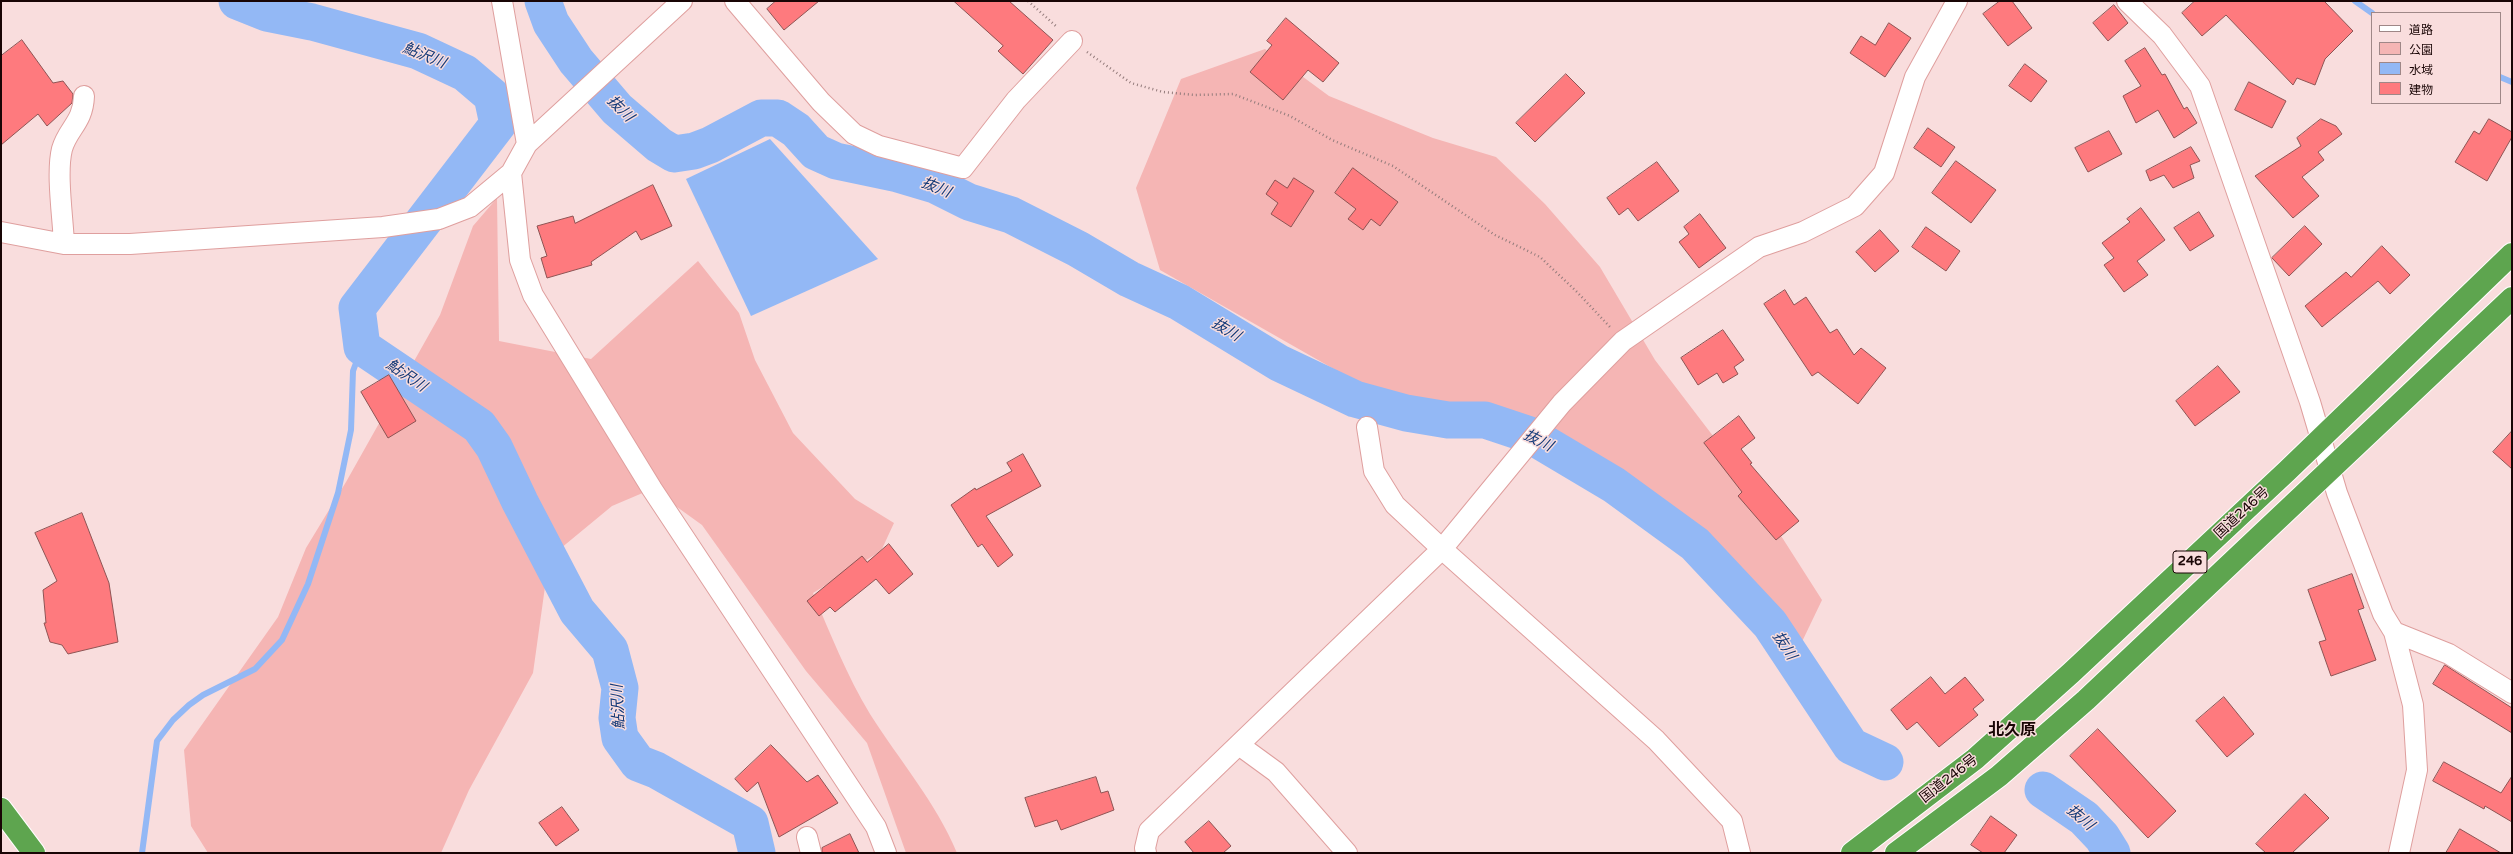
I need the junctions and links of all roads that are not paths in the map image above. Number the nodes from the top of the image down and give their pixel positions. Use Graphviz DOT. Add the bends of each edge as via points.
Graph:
graph roads {
  1 [pos="502,1"];
  2 [pos="682,1"];
  3 [pos="735,1"];
  4 [pos="1956,1"];
  5 [pos="2127,1"];
  6 [pos="1072,41"];
  7 [pos="84,96"];
  8 [pos="527,144"];
  9 [pos="511,172"];
  10 [pos="1,232"];
  11 [pos="64,244"];
  12 [pos="2512,254"];
  13 [pos="2512,298"];
  14 [pos="1367,427"];
  15 [pos="2321,438"];
  16 [pos="2330,471"];
  17 [pos="1442,549"];
  18 [pos="2394,632"];
  19 [pos="2512,693"];
  20 [pos="1239,745"];
  21 [pos="1,809"];
  22 [pos="1,815"];
  23 [pos="20,853"];
  24 [pos="34,853"];
  25 [pos="886,853"];
  26 [pos="1146,853"];
  27 [pos="1346,853"];
  28 [pos="1740,853"];
  29 [pos="1852,853"];
  30 [pos="1896,853"];
  31 [pos="2399,853"];
  1 -- 8 [label="street"];
  2 -- 8 [label="street"];
  3 -- 6 [label="street" via="821,102 854,134 879,146 963,168 1016,100"];
  4 -- 17 [label="street" via="1915,77 1884,173 1855,206 1803,232 1759,247 1623,342 1562,403"];
  5 -- 15 [label="street" via="2162,35 2200,86"];
  7 -- 11 [label="street" via="84,111 62,148 60,163"];
  8 -- 9 [label="street"];
  9 -- 11 [label="street" via="470,207 439,219 383,226 130,244"];
  9 -- 25 [label="street" via="520,260 533,295 652,489 876,827"];
  10 -- 11 [label="street"];
  12 -- 15 [label="highway, 国道246号 / 246"];
  13 -- 16 [label="highway, 国道246号 / 246"];
  14 -- 17 [label="street" via="1374,471 1391,498"];
  15 -- 16 [label="street"];
  15 -- 29 [label="highway, 国道246号 / 246" via="2173,579 1975,758"];
  16 -- 18 [label="street" via="2383,614"];
  16 -- 30 [label="highway, 国道246号 / 246" via="2086,700 1999,776"];
  17 -- 20 [label="street"];
  17 -- 28 [label="street" via="1656,740 1732,821"];
  18 -- 19 [label="street" via="2449,654"];
  18 -- 31 [label="street" via="2413,705 2417,770"];
  20 -- 26 [label="street" via="1149,831"];
  20 -- 27 [label="street" via="1276,772"];
  21 -- 24 [label="highway"];
  22 -- 23 [label="highway"];
}
